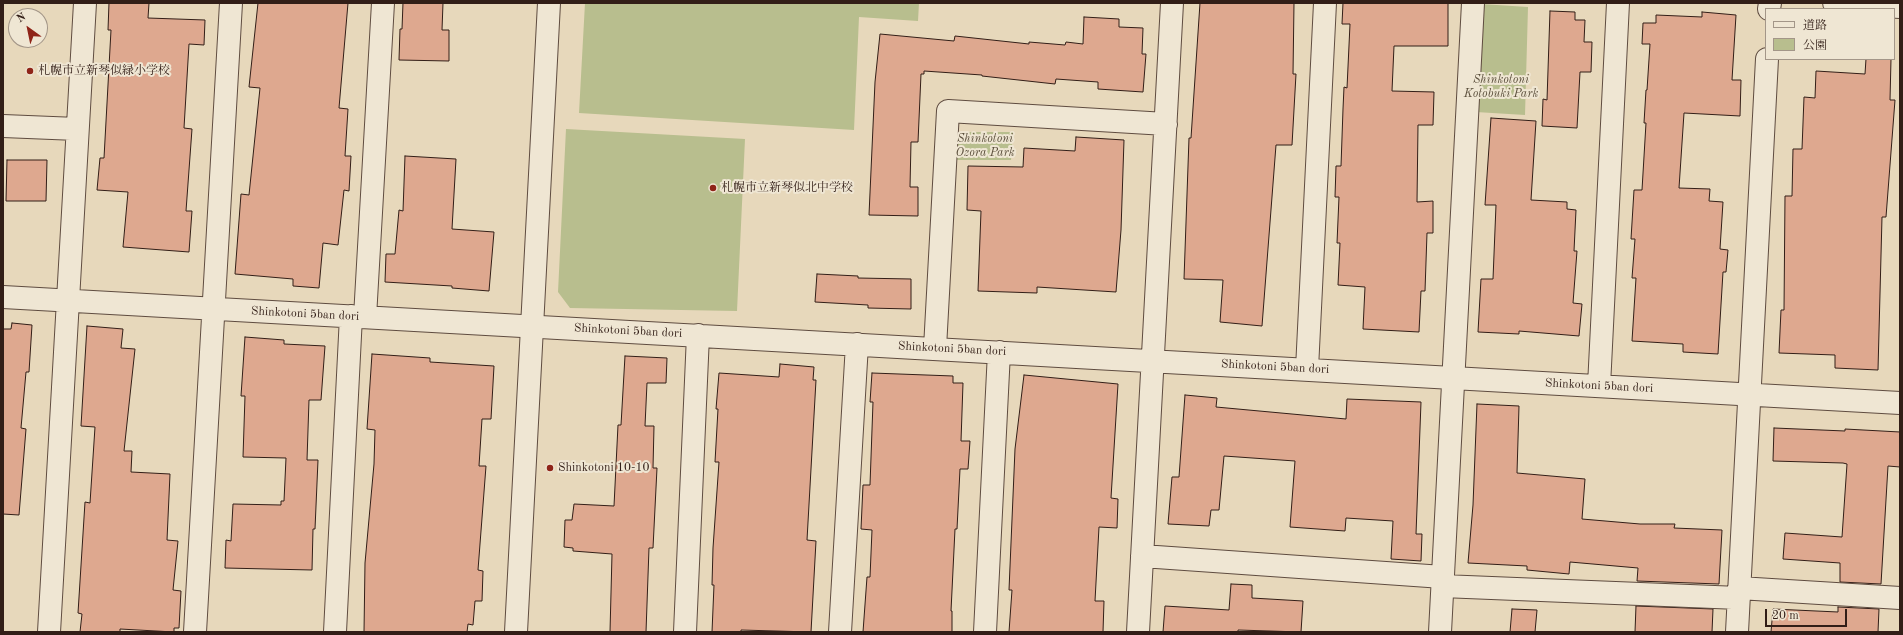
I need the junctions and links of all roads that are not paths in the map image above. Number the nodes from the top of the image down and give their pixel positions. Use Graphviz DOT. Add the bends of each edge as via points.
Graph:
graph roads {
  1 [pos="85,3"];
  2 [pos="231,3"];
  3 [pos="383,3"];
  4 [pos="549,3"];
  5 [pos="1172,3"];
  6 [pos="1325,3"];
  7 [pos="1473,3"];
  8 [pos="1618,3"];
  9 [pos="1834,3"];
  10 [pos="1900,7"];
  11 [pos="1767,60"];
  12 [pos="1166,124"];
  13 [pos="3,126"];
  14 [pos="78,129"];
  15 [pos="3,297"];
  16 [pos="69,301"];
  17 [pos="213,309"];
  18 [pos="358,317"];
  19 [pos="532,326"];
  20 [pos="698,335"];
  21 [pos="857,344"];
  22 [pos="935,348"];
  23 [pos="999,352"];
  24 [pos="1153,360"];
  25 [pos="1307,369"];
  26 [pos="1452,377"];
  27 [pos="1599,386"];
  28 [pos="1749,394"];
  29 [pos="1900,403"];
  30 [pos="1142,556"];
  31 [pos="1442,582"];
  32 [pos="1739,593"];
  33 [pos="1900,598"];
  34 [pos="49,632"];
  35 [pos="195,632"];
  36 [pos="335,632"];
  37 [pos="516,632"];
  38 [pos="685,632"];
  39 [pos="840,632"];
  40 [pos="985,632"];
  41 [pos="1138,632"];
  42 [pos="1440,632"];
  43 [pos="1737,632"];
  1 -- 14 [label="street"];
  2 -- 17 [label="street"];
  3 -- 18 [label="street"];
  4 -- 19 [label="street"];
  5 -- 12 [label="street"];
  6 -- 25 [label="street"];
  7 -- 26 [label="street"];
  8 -- 27 [label="street"];
  9 -- 10 [label="street"];
  11 -- 28 [label="street"];
  12 -- 22 [label="street" via="948,111"];
  12 -- 24 [label="street"];
  13 -- 14 [label="street"];
  14 -- 16 [label="street"];
  15 -- 16 [label="street, Shinkotoni 5ban dori"];
  16 -- 17 [label="street, Shinkotoni 5ban dori"];
  16 -- 34 [label="street"];
  17 -- 18 [label="street, Shinkotoni 5ban dori"];
  17 -- 35 [label="street"];
  18 -- 19 [label="street, Shinkotoni 5ban dori"];
  18 -- 36 [label="street"];
  19 -- 20 [label="street, Shinkotoni 5ban dori"];
  19 -- 37 [label="street"];
  20 -- 21 [label="street, Shinkotoni 5ban dori"];
  20 -- 38 [label="street"];
  21 -- 22 [label="street, Shinkotoni 5ban dori"];
  21 -- 39 [label="street"];
  22 -- 23 [label="street, Shinkotoni 5ban dori"];
  23 -- 24 [label="street, Shinkotoni 5ban dori"];
  23 -- 40 [label="street"];
  24 -- 25 [label="street, Shinkotoni 5ban dori"];
  24 -- 30 [label="street"];
  25 -- 26 [label="street, Shinkotoni 5ban dori"];
  26 -- 27 [label="street, Shinkotoni 5ban dori"];
  26 -- 31 [label="street"];
  27 -- 28 [label="street, Shinkotoni 5ban dori"];
  28 -- 29 [label="street, Shinkotoni 5ban dori"];
  28 -- 32 [label="street"];
  30 -- 31 [label="street"];
  30 -- 41 [label="street"];
  31 -- 32 [label="street"];
  31 -- 42 [label="street"];
  32 -- 33 [label="street"];
  32 -- 43 [label="street"];
}
